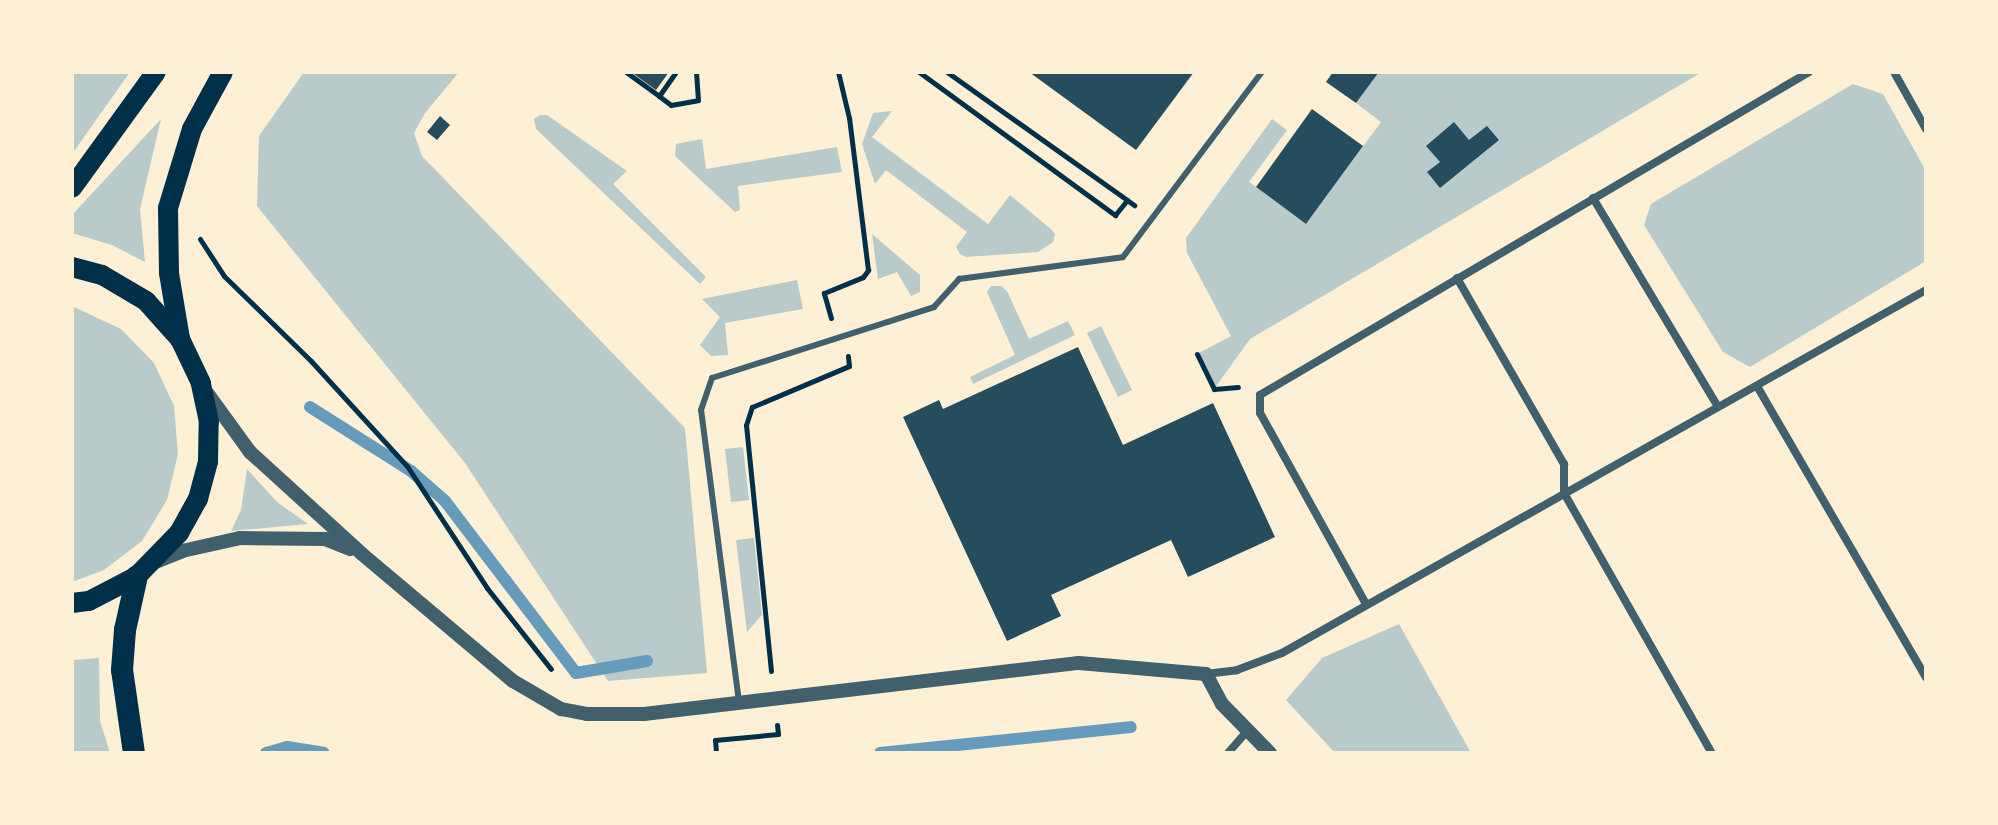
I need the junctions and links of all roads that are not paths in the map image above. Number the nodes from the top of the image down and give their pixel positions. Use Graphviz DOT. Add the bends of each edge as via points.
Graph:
graph roads {
  1 [pos="156,72"];
  2 [pos="223,72"];
  3 [pos="1262,72"];
  4 [pos="1809,72"];
  5 [pos="1894,72"];
  6 [pos="1926,129"];
  7 [pos="72,188"];
  8 [pos="1593,198"];
  9 [pos="72,267"];
  10 [pos="1457,278"];
  11 [pos="1926,290"];
  12 [pos="180,339"];
  13 [pos="201,383"];
  14 [pos="1757,386"];
  15 [pos="1717,405"];
  16 [pos="1564,493"];
  17 [pos="362,554"];
  18 [pos="145,570"];
  19 [pos="72,603"];
  20 [pos="1366,604"];
  21 [pos="1206,674"];
  22 [pos="1926,678"];
  23 [pos="739,704"];
  24 [pos="1248,730"];
  25 [pos="134,753"];
  26 [pos="1228,753"];
  27 [pos="1270,753"];
  28 [pos="1712,753"];
  1 -- 7 [label="main road"];
  2 -- 12 [label="main road" via="192,129 171,195 167,241"];
  3 -- 23 [label="lane" via="1123,257 959,279 934,307 712,378 701,410"];
  4 -- 8 [label="street"];
  5 -- 6 [label="street"];
  8 -- 10 [label="street"];
  8 -- 15 [label="street"];
  9 -- 12 [label="main road" via="102,275 146,301"];
  10 -- 16 [label="street" via="1564,464"];
  10 -- 20 [label="street" via="1260,395 1260,413"];
  11 -- 14 [label="street"];
  12 -- 13 [label="main road"];
  13 -- 17 [label="street" via="250,452"];
  13 -- 18 [label="main road" via="209,422 201,486 179,533"];
  14 -- 15 [label="street"];
  14 -- 22 [label="street"];
  15 -- 16 [label="street"];
  16 -- 20 [label="street"];
  16 -- 28 [label="street"];
  17 -- 18 [label="street" via="325,539 266,537 208,543"];
  17 -- 23 [label="street" via="513,681 561,709 644,714"];
  18 -- 19 [label="main road" via="89,601"];
  18 -- 25 [label="highway" via="125,630 122,670"];
  20 -- 21 [label="street" via="1282,653 1237,670"];
  21 -- 23 [label="street" via="1079,663"];
  21 -- 24 [label="street" via="1222,704"];
  24 -- 26 [label="street"];
  24 -- 27 [label="street"];
}
